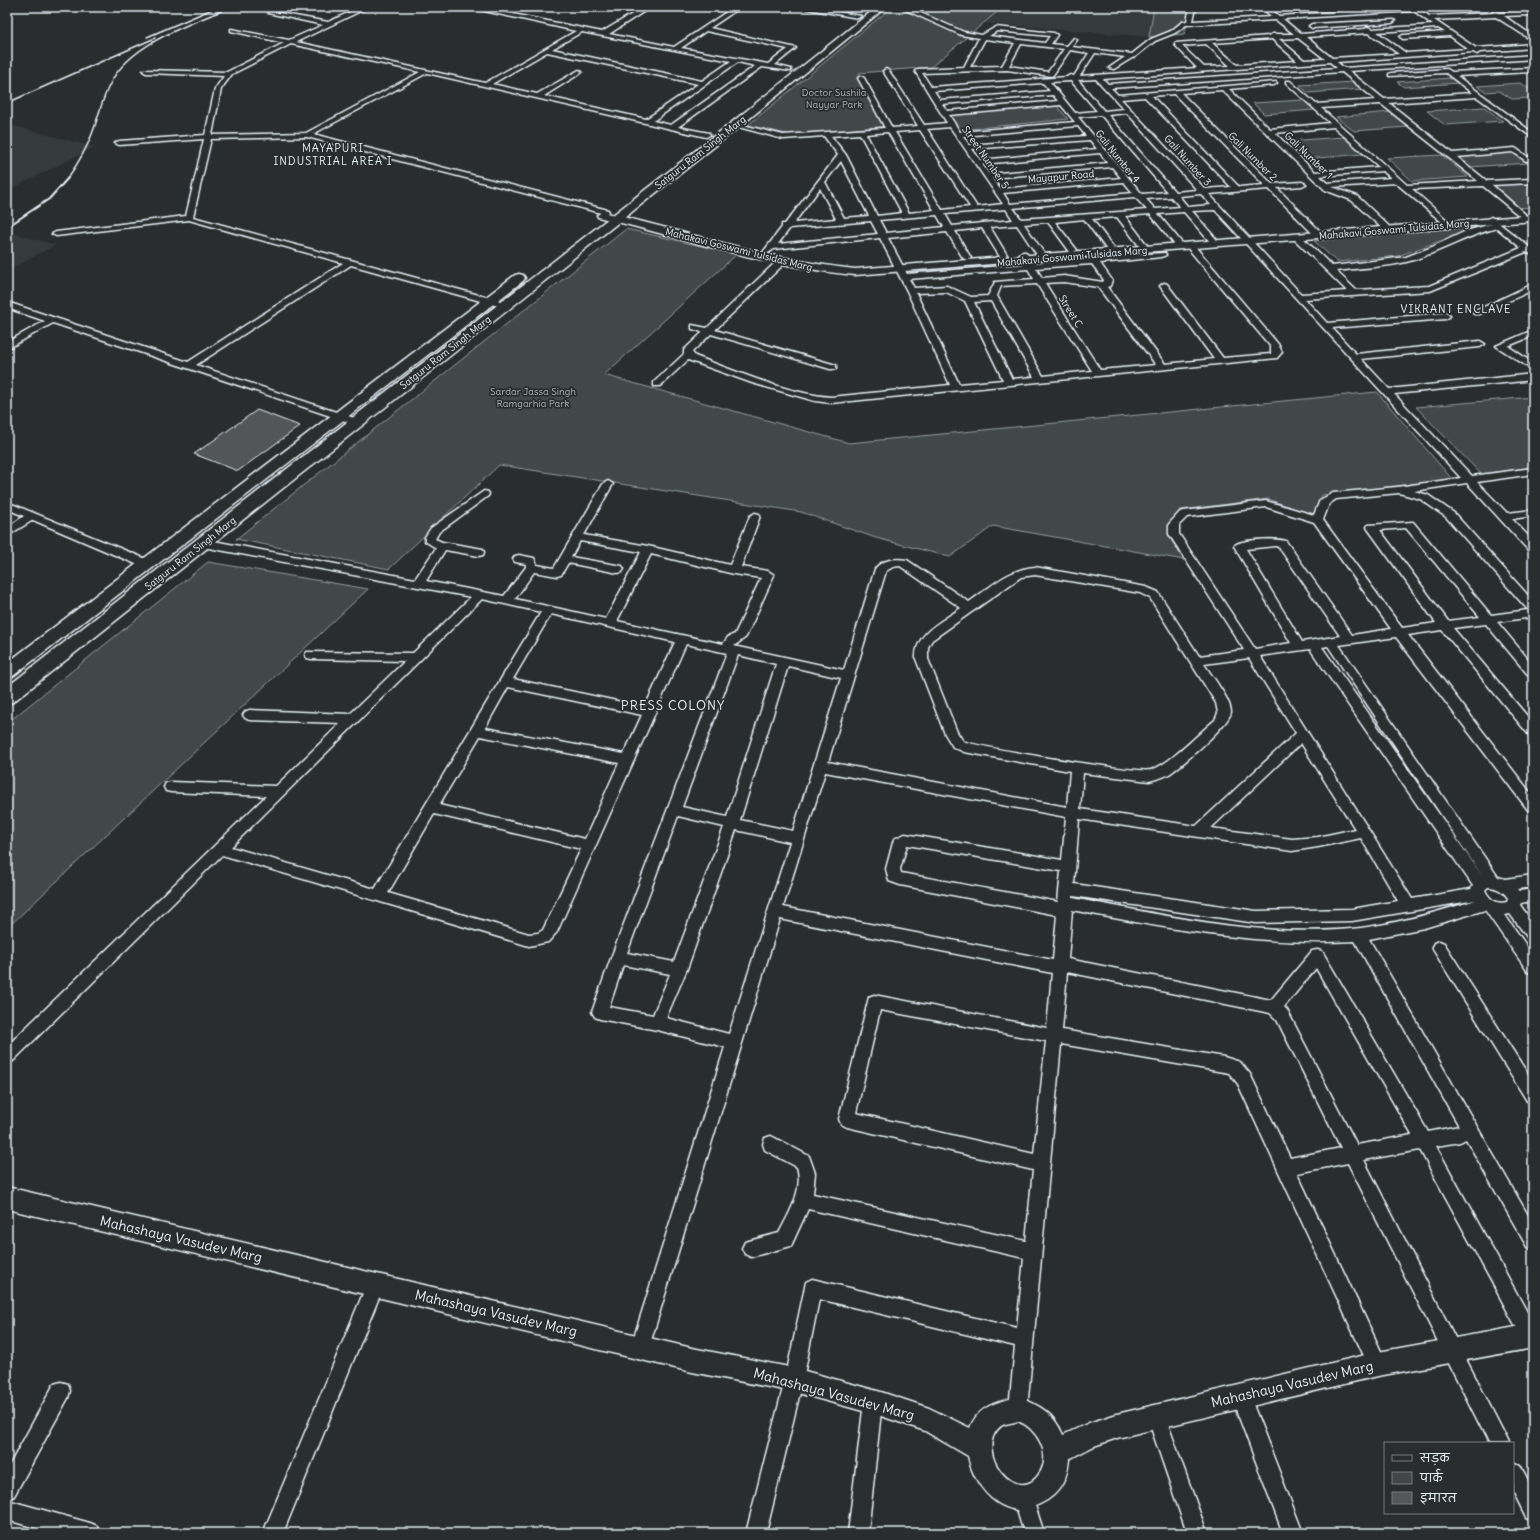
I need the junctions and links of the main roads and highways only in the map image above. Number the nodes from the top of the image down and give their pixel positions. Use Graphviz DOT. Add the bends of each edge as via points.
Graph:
graph roads {
  1 [pos="870,7"];
  2 [pos="882,7"];
  3 [pos="688,149"];
  4 [pos="610,212"];
  5 [pos="7,672"];
  6 [pos="7,697"];
  1 -- 3 [label="main road, Satguru Ram Singh Marg"];
  2 -- 4 [label="main road, Satguru Ram Singh Marg" via="735,125"];
  4 -- 5 [label="main road, Satguru Ram Singh Marg" via="489,300"];
  4 -- 6 [label="main road, Satguru Ram Singh Marg" via="505,305"];
}
